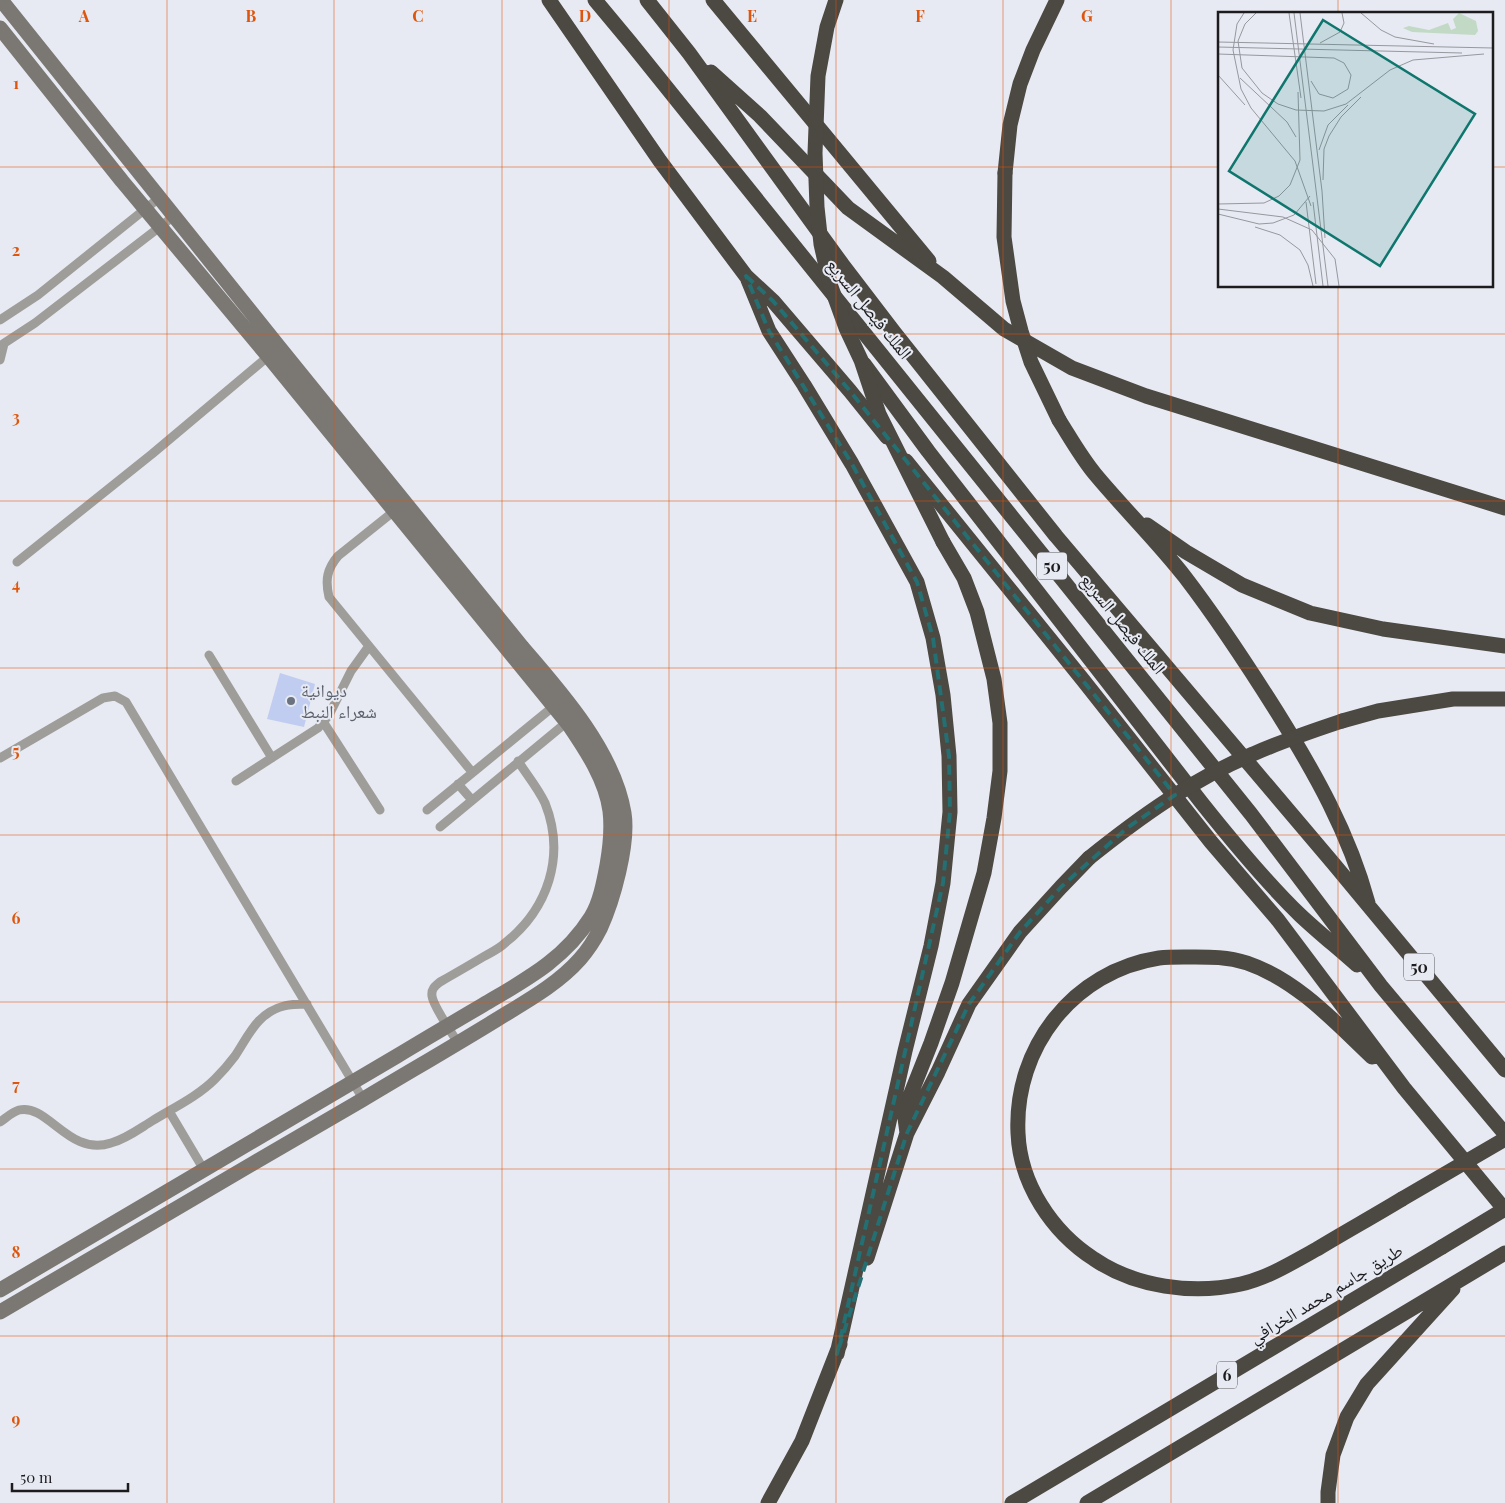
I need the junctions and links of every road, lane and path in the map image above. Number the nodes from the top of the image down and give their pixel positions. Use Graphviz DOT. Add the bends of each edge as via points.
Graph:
graph roads {
  1 [pos="1,0"];
  2 [pos="550,0"];
  3 [pos="595,0"];
  4 [pos="647,0"];
  5 [pos="713,0"];
  6 [pos="836,0"];
  7 [pos="1057,0"];
  8 [pos="0,28"];
  9 [pos="689,53"];
  10 [pos="159,198"];
  11 [pos="145,209"];
  12 [pos="174,216"];
  13 [pos="160,227"];
  14 [pos="746,276"];
  15 [pos="943,278"];
  16 [pos="0,320"];
  17 [pos="2,345"];
  18 [pos="273,352"];
  19 [pos="0,360"];
  20 [pos="861,360"];
  21 [pos="400,507"];
  22 [pos="1505,508"];
  23 [pos="1127,510"];
  24 [pos="17,562"];
  25 [pos="369,646"];
  26 [pos="1505,646"];
  27 [pos="209,655"];
  28 [pos="1505,700"];
  29 [pos="554,706"];
  30 [pos="324,722"];
  31 [pos="567,722"];
  32 [pos="0,758"];
  33 [pos="272,758"];
  34 [pos="518,761"];
  35 [pos="472,772"];
  36 [pos="236,781"];
  37 [pos="458,784"];
  38 [pos="472,800"];
  39 [pos="380,810"];
  40 [pos="427,810"];
  41 [pos="440,827"];
  42 [pos="1370,909"];
  43 [pos="1381,986"];
  44 [pos="307,1004"];
  45 [pos="448,1026"];
  46 [pos="458,1043"];
  47 [pos="1505,1070"];
  48 [pos="353,1082"];
  49 [pos="1404,1088"];
  50 [pos="363,1099"];
  51 [pos="169,1111"];
  52 [pos="0,1122"];
  53 [pos="907,1133"];
  54 [pos="1505,1134"];
  55 [pos="1505,1139"];
  56 [pos="204,1170"];
  57 [pos="1505,1209"];
  58 [pos="1505,1252"];
  59 [pos="1464,1277"];
  60 [pos="0,1290"];
  61 [pos="0,1312"];
  62 [pos="837,1354"];
  63 [pos="768,1503"];
  64 [pos="1012,1503"];
  65 [pos="1087,1503"];
  66 [pos="1328,1503"];
  1 -- 10 [label="street"];
  2 -- 14 [label="highway" via="660,161"];
  3 -- 43 [label="highway, الملك فيصل السريع / 50" via="1251,814"];
  4 -- 9 [label="highway, الملك فيصل السريع / 50"];
  5 -- 15 [label="highway"];
  6 -- 20 [label="highway, bridge" via="827,27 818,76 817,207 830,284"];
  7 -- 23 [label="highway, bridge" via="1032,50 1010,124 1004,237 1013,301 1031,362 1059,420 1082,456"];
  8 -- 11 [label="street"];
  9 -- 15 [label="highway" via="760,116 848,208"];
  9 -- 42 [label="highway, الملك فيصل السريع / 50" via="842,264 1050,529"];
  10 -- 11 [label="lane"];
  10 -- 12 [label="street"];
  11 -- 13 [label="street"];
  11 -- 16 [label="lane" via="38,295"];
  12 -- 13 [label="lane"];
  12 -- 18 [label="street"];
  13 -- 17 [label="lane"];
  13 -- 18 [label="street"];
  14 -- 49 [label="highway" via="774,301 850,391 1290,936"];
  14 -- 62 [label="highway" via="769,331 852,464 917,582 933,638 949,756 950,812 943,883"];
  15 -- 22 [label="highway" via="1004,328 1072,368 1146,396"];
  17 -- 19 [label="lane"];
  18 -- 21 [label="street"];
  18 -- 24 [label="lane"];
  20 -- 43 [label="highway" via="1200,802 1300,915"];
  20 -- 53 [label="highway, bridge" via="879,414 964,578 977,612 994,678 1000,723 1000,772 984,873 952,983 904,1111"];
  21 -- 25 [label="lane" via="338,556 327,575 329,596"];
  21 -- 29 [label="street"];
  21 -- 46 [label="street" via="558,688 605,759 624,814 624,836 612,896 600,931 580,959 557,981"];
  23 -- 26 [label="highway" via="1186,552 1242,585 1310,612 1383,629"];
  23 -- 42 [label="highway" via="1184,576 1228,636 1288,731 1340,823"];
  25 -- 30 [label="lane"];
  25 -- 35 [label="lane"];
  27 -- 33 [label="lane"];
  28 -- 53 [label="highway, bridge" via="1453,700 1378,711 1296,736 1208,776 1135,822 1090,858 1020,932 969,1004"];
  29 -- 31 [label="street"];
  29 -- 35 [label="lane"];
  30 -- 33 [label="lane" via="312,734"];
  30 -- 39 [label="lane"];
  31 -- 34 [label="lane"];
  31 -- 45 [label="street" via="592,759 610,810 604,882 592,915 553,961"];
  32 -- 44 [label="lane" via="103,698 115,696 126,702"];
  33 -- 36 [label="lane"];
  34 -- 38 [label="lane"];
  34 -- 45 [label="lane" via="535,785 551,822 554,841 549,881 539,906 519,932 433,989 432,998"];
  35 -- 37 [label="lane"];
  37 -- 38 [label="lane"];
  37 -- 40 [label="lane"];
  38 -- 41 [label="lane"];
  42 -- 47 [label="highway, الملك فيصل السريع / 50"];
  43 -- 54 [label="highway, الملك فيصل السريع / 50"];
  44 -- 48 [label="lane"];
  44 -- 51 [label="lane" via="286,1005 265,1014 214,1080"];
  45 -- 46 [label="lane"];
  45 -- 48 [label="street"];
  46 -- 50 [label="street"];
  48 -- 50 [label="lane"];
  48 -- 56 [label="street"];
  49 -- 55 [label="highway, bridge" via="1310,1000 1262,969 1220,957 1161,958 1105,977 1068,1002 1052,1021 1029,1062 1021,1097 1018,1134 1024,1165 1046,1214 1084,1253 1119,1273 1158,1285 1211,1288 1255,1280 1306,1255"];
  49 -- 57 [label="highway"];
  50 -- 61 [label="street"];
  51 -- 52 [label="lane" via="120,1140 100,1146 76,1140 32,1110 16,1111"];
  51 -- 56 [label="lane"];
  53 -- 62 [label="highway"];
  56 -- 60 [label="street"];
  57 -- 64 [label="highway, طريق جاسم محمد الخرافي / 6, bridge"];
  58 -- 59 [label="highway, 6"];
  59 -- 65 [label="highway, 6"];
  59 -- 66 [label="highway" via="1367,1384 1347,1417 1333,1456"];
  62 -- 63 [label="highway" via="802,1441"];
}
